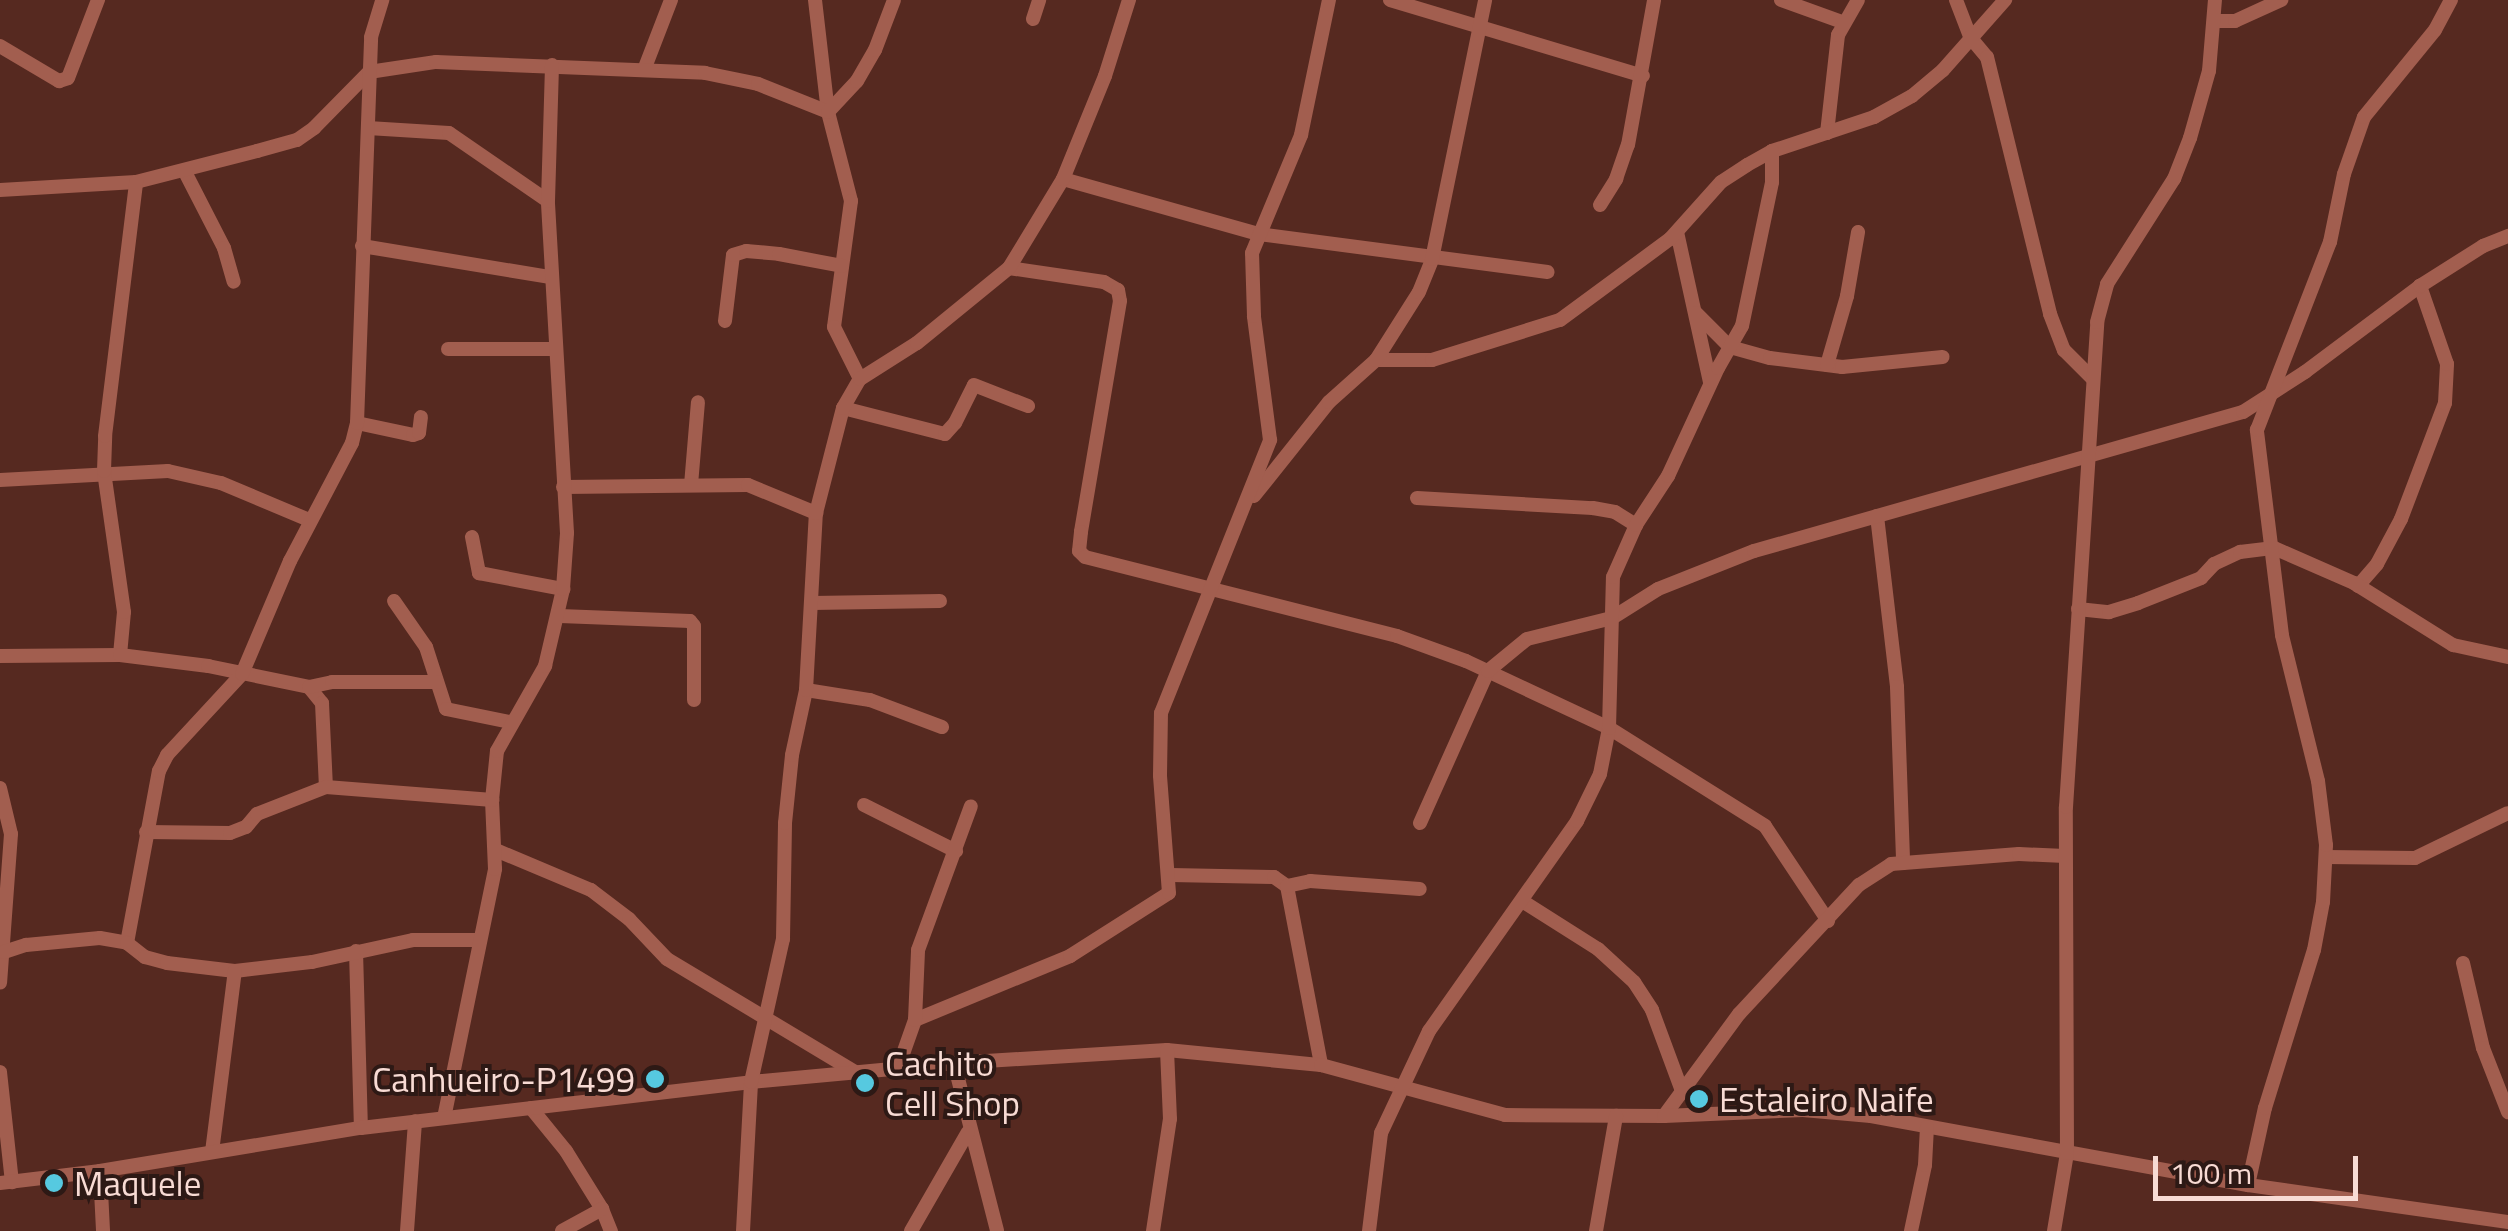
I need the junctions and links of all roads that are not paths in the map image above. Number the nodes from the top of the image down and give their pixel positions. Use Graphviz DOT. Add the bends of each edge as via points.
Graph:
graph roads {
  1 [pos="98,0"];
  2 [pos="382,0"];
  3 [pos="670,0"];
  4 [pos="816,0"];
  5 [pos="894,0"];
  6 [pos="1039,0"];
  7 [pos="1130,0"];
  8 [pos="1328,0"];
  9 [pos="1390,0"];
  10 [pos="1485,0"];
  11 [pos="1654,0"];
  12 [pos="1781,0"];
  13 [pos="1858,0"];
  14 [pos="1956,0"];
  15 [pos="2005,0"];
  16 [pos="2215,0"];
  17 [pos="2281,0"];
  18 [pos="2451,0"];
  19 [pos="1033,19"];
  20 [pos="2214,20"];
  21 [pos="1842,22"];
  22 [pos="1480,28"];
  23 [pos="1970,36"];
  24 [pos="0,46"];
  25 [pos="552,65"];
  26 [pos="644,70"];
  27 [pos="369,72"];
  28 [pos="1643,76"];
  29 [pos="828,112"];
  30 [pos="368,128"];
  31 [pos="1827,132"];
  32 [pos="1772,151"];
  33 [pos="185,172"];
  34 [pos="1063,179"];
  35 [pos="136,182"];
  36 [pos="0,190"];
  37 [pos="548,201"];
  38 [pos="1600,206"];
  39 [pos="1676,232"];
  40 [pos="1858,232"];
  41 [pos="1259,234"];
  42 [pos="2508,236"];
  43 [pos="362,246"];
  44 [pos="1432,259"];
  45 [pos="842,266"];
  46 [pos="1009,268"];
  47 [pos="1548,272"];
  48 [pos="550,277"];
  49 [pos="234,282"];
  50 [pos="2420,286"];
  51 [pos="1696,313"];
  52 [pos="724,321"];
  53 [pos="1730,348"];
  54 [pos="448,349"];
  55 [pos="554,349"];
  56 [pos="1943,358"];
  57 [pos="1376,360"];
  58 [pos="1826,365"];
  59 [pos="860,378"];
  60 [pos="2093,378"];
  61 [pos="1710,384"];
  62 [pos="2267,398"];
  63 [pos="698,402"];
  64 [pos="1028,406"];
  65 [pos="843,408"];
  66 [pos="421,417"];
  67 [pos="357,423"];
  68 [pos="2090,456"];
  69 [pos="104,471"];
  70 [pos="0,480"];
  71 [pos="690,485"];
  72 [pos="563,487"];
  73 [pos="1417,498"];
  74 [pos="1248,504"];
  75 [pos="816,513"];
  76 [pos="1877,516"];
  77 [pos="309,520"];
  78 [pos="1636,524"];
  79 [pos="472,537"];
  80 [pos="2274,548"];
  81 [pos="2358,586"];
  82 [pos="1212,588"];
  83 [pos="563,589"];
  84 [pos="940,600"];
  85 [pos="394,602"];
  86 [pos="812,603"];
  87 [pos="2078,609"];
  88 [pos="560,616"];
  89 [pos="1612,618"];
  90 [pos="120,655"];
  91 [pos="0,656"];
  92 [pos="2508,658"];
  93 [pos="1488,671"];
  94 [pos="242,674"];
  95 [pos="436,682"];
  96 [pos="310,687"];
  97 [pos="806,690"];
  98 [pos="694,700"];
  99 [pos="510,722"];
  100 [pos="942,727"];
  101 [pos="1609,728"];
  102 [pos="326,787"];
  103 [pos="0,788"];
  104 [pos="492,800"];
  105 [pos="864,804"];
  106 [pos="971,806"];
  107 [pos="2508,813"];
  108 [pos="1420,823"];
  109 [pos="146,832"];
  110 [pos="498,850"];
  111 [pos="956,851"];
  112 [pos="2066,856"];
  113 [pos="2326,857"];
  114 [pos="1903,863"];
  115 [pos="1171,874"];
  116 [pos="1287,886"];
  117 [pos="1420,889"];
  118 [pos="1522,901"];
  119 [pos="1828,921"];
  120 [pos="480,940"];
  121 [pos="127,943"];
  122 [pos="4,952"];
  123 [pos="356,952"];
  124 [pos="2463,963"];
  125 [pos="235,971"];
  126 [pos="0,983"];
  127 [pos="763,1018"];
  128 [pos="915,1020"];
  129 [pos="1167,1050"];
  130 [pos="954,1063"];
  131 [pos="1321,1064"];
  132 [pos="898,1068"];
  133 [pos="0,1072"];
  134 [pos="855,1072"];
  135 [pos="751,1082"];
  136 [pos="1400,1090"];
  137 [pos="1682,1091"];
  138 [pos="531,1108"];
  139 [pos="2508,1112"];
  140 [pos="1616,1116"];
  141 [pos="1664,1116"];
  142 [pos="444,1118"];
  143 [pos="415,1121"];
  144 [pos="1926,1126"];
  145 [pos="361,1128"];
  146 [pos="968,1132"];
  147 [pos="212,1152"];
  148 [pos="2067,1153"];
  149 [pos="100,1172"];
  150 [pos="6,1182"];
  151 [pos="2248,1185"];
  152 [pos="602,1209"];
  153 [pos="2508,1222"];
  154 [pos="103,1231"];
  155 [pos="408,1231"];
  156 [pos="562,1231"];
  157 [pos="611,1231"];
  158 [pos="743,1231"];
  159 [pos="911,1231"];
  160 [pos="997,1231"];
  161 [pos="1153,1231"];
  162 [pos="1369,1231"];
  163 [pos="1596,1231"];
  164 [pos="1911,1231"];
  165 [pos="2054,1231"];
  1 -- 24 [label="street" via="68,78 59,80"];
  2 -- 27 [label="street"];
  3 -- 26 [label="street"];
  4 -- 29 [label="street"];
  5 -- 29 [label="street" via="857,81"];
  6 -- 19 [label="street"];
  7 -- 34 [label="street"];
  8 -- 41 [label="street" via="1301,135"];
  9 -- 22 [label="street"];
  10 -- 22 [label="street"];
  11 -- 28 [label="street"];
  12 -- 21 [label="street"];
  13 -- 21 [label="street"];
  14 -- 23 [label="street"];
  15 -- 23 [label="street"];
  16 -- 20 [label="street"];
  17 -- 20 [label="street" via="2235,21"];
  18 -- 62 [label="street" via="2435,30 2364,117 2330,242"];
  20 -- 60 [label="street" via="2209,70 2174,179 2101,300"];
  21 -- 31 [label="street"];
  22 -- 28 [label="street"];
  22 -- 44 [label="street"];
  23 -- 31 [label="street" via="1912,96"];
  23 -- 60 [label="street" via="1987,57 2050,314 2064,350"];
  25 -- 26 [label="street"];
  25 -- 27 [label="street" via="436,62"];
  25 -- 37 [label="street"];
  26 -- 29 [label="street" via="733,76"];
  27 -- 30 [label="street"];
  27 -- 33 [label="street" via="297,140"];
  28 -- 38 [label="street" via="1628,145"];
  29 -- 45 [label="street" via="851,200"];
  30 -- 37 [label="street" via="449,134"];
  30 -- 43 [label="street"];
  31 -- 32 [label="street"];
  32 -- 39 [label="street" via="1722,182"];
  32 -- 53 [label="street" via="1758,258"];
  33 -- 35 [label="street"];
  33 -- 49 [label="street"];
  34 -- 41 [label="street"];
  34 -- 46 [label="street"];
  35 -- 36 [label="street"];
  35 -- 69 [label="street" via="118,298"];
  37 -- 48 [label="street"];
  39 -- 51 [label="street"];
  39 -- 57 [label="street" via="1560,320 1432,360"];
  40 -- 58 [label="street"];
  41 -- 44 [label="street"];
  41 -- 74 [label="street" via="1251,278 1270,440"];
  42 -- 50 [label="street"];
  43 -- 48 [label="street"];
  43 -- 67 [label="street"];
  44 -- 47 [label="street"];
  44 -- 57 [label="street"];
  45 -- 52 [label="street" via="779,254 733,255"];
  45 -- 59 [label="street" via="834,327"];
  46 -- 59 [label="street" via="918,343"];
  46 -- 82 [label="street" via="1104,282 1118,290 1080,551"];
  48 -- 55 [label="street"];
  50 -- 62 [label="street"];
  50 -- 81 [label="street" via="2448,364 2445,403 2401,519"];
  51 -- 53 [label="street"];
  51 -- 61 [label="street"];
  53 -- 58 [label="street"];
  53 -- 61 [label="street"];
  54 -- 55 [label="street"];
  55 -- 72 [label="street"];
  56 -- 58 [label="street"];
  57 -- 74 [label="street" via="1329,402"];
  59 -- 65 [label="street"];
  60 -- 68 [label="street"];
  61 -- 78 [label="street" via="1668,476"];
  62 -- 68 [label="street" via="2243,412"];
  62 -- 80 [label="street" via="2256,439"];
  63 -- 71 [label="street"];
  64 -- 65 [label="street" via="974,385 945,434"];
  65 -- 75 [label="street"];
  66 -- 67 [label="street" via="413,435"];
  67 -- 77 [label="street"];
  68 -- 76 [label="street"];
  68 -- 87 [label="street"];
  69 -- 70 [label="street"];
  69 -- 77 [label="street" via="168,471 221,483"];
  69 -- 90 [label="street" via="122,580"];
  71 -- 72 [label="street"];
  71 -- 75 [label="street" via="748,484"];
  72 -- 83 [label="street"];
  73 -- 78 [label="street" via="1593,508"];
  74 -- 82 [label="street"];
  75 -- 86 [label="street"];
  76 -- 89 [label="street" via="1754,552 1658,590"];
  76 -- 114 [label="street" via="1897,687"];
  77 -- 94 [label="street"];
  78 -- 89 [label="street" via="1613,578"];
  79 -- 83 [label="street" via="479,573"];
  80 -- 81 [label="street"];
  80 -- 87 [label="street" via="2240,552 2201,578 2138,603 2109,612"];
  80 -- 113 [label="street" via="2282,636 2318,781"];
  81 -- 92 [label="street" via="2452,645"];
  82 -- 93 [label="street" via="1397,636"];
  82 -- 115 [label="street" via="1161,713"];
  83 -- 88 [label="street"];
  84 -- 86 [label="street"];
  85 -- 95 [label="street" via="426,648"];
  86 -- 97 [label="street"];
  87 -- 112 [label="street"];
  88 -- 98 [label="street" via="690,621"];
  88 -- 99 [label="street" via="532,696"];
  89 -- 93 [label="street" via="1527,639"];
  89 -- 101 [label="street"];
  90 -- 91 [label="street"];
  90 -- 94 [label="street"];
  93 -- 101 [label="street"];
  93 -- 108 [label="street"];
  94 -- 96 [label="street"];
  94 -- 109 [label="street" via="167,755"];
  95 -- 96 [label="street"];
  95 -- 99 [label="street" via="446,710"];
  96 -- 102 [label="street" via="322,704"];
  97 -- 100 [label="street" via="870,700"];
  97 -- 127 [label="street" via="785,823 782,938"];
  99 -- 104 [label="street" via="498,751"];
  101 -- 118 [label="street" via="1600,774 1577,821"];
  101 -- 119 [label="street" via="1765,826"];
  102 -- 104 [label="street"];
  102 -- 109 [label="street" via="257,814 230,833"];
  103 -- 122 [label="street" via="11,834"];
  104 -- 110 [label="street"];
  105 -- 111 [label="street"];
  106 -- 111 [label="street"];
  107 -- 113 [label="street" via="2415,858"];
  109 -- 121 [label="street"];
  110 -- 120 [label="street"];
  110 -- 127 [label="street" via="591,890 668,959"];
  111 -- 128 [label="street" via="918,950"];
  112 -- 114 [label="street"];
  112 -- 148 [label="street"];
  113 -- 151 [label="street" via="2314,950"];
  114 -- 119 [label="street" via="1859,885"];
  115 -- 116 [label="street" via="1274,877"];
  115 -- 128 [label="street" via="1162,899 1070,956"];
  116 -- 117 [label="street" via="1310,881"];
  116 -- 131 [label="street"];
  118 -- 136 [label="street" via="1429,1031"];
  118 -- 137 [label="street" via="1634,982 1652,1010"];
  119 -- 137 [label="street" via="1738,1014"];
  120 -- 123 [label="street" via="413,940"];
  120 -- 142 [label="street"];
  121 -- 122 [label="street" via="66,939"];
  121 -- 125 [label="street" via="168,963"];
  122 -- 126 [label="street"];
  123 -- 125 [label="street"];
  123 -- 145 [label="street"];
  124 -- 139 [label="street" via="2483,1048"];
  125 -- 147 [label="street"];
  127 -- 134 [label="street"];
  127 -- 135 [label="street"];
  128 -- 132 [label="street"];
  129 -- 130 [label="street"];
  129 -- 131 [label="street"];
  129 -- 161 [label="street" via="1170,1118"];
  130 -- 132 [label="street"];
  130 -- 146 [label="street"];
  131 -- 136 [label="street"];
  132 -- 134 [label="street"];
  133 -- 150 [label="street"];
  134 -- 135 [label="street"];
  135 -- 138 [label="street"];
  135 -- 158 [label="street"];
  136 -- 140 [label="street" via="1505,1114"];
  136 -- 162 [label="street" via="1381,1133"];
  137 -- 141 [label="street"];
  138 -- 142 [label="street"];
  138 -- 152 [label="street"];
  140 -- 141 [label="street"];
  140 -- 163 [label="street"];
  141 -- 144 [label="street" via="1802,1110"];
  142 -- 143 [label="street"];
  143 -- 145 [label="street"];
  143 -- 155 [label="street"];
  144 -- 148 [label="street"];
  144 -- 164 [label="street"];
  145 -- 147 [label="street"];
  146 -- 159 [label="street"];
  146 -- 160 [label="street"];
  147 -- 149 [label="street"];
  148 -- 151 [label="street"];
  148 -- 165 [label="street"];
  149 -- 150 [label="street"];
  149 -- 154 [label="street"];
  151 -- 153 [label="street"];
  152 -- 156 [label="street"];
  152 -- 157 [label="street"];
}
